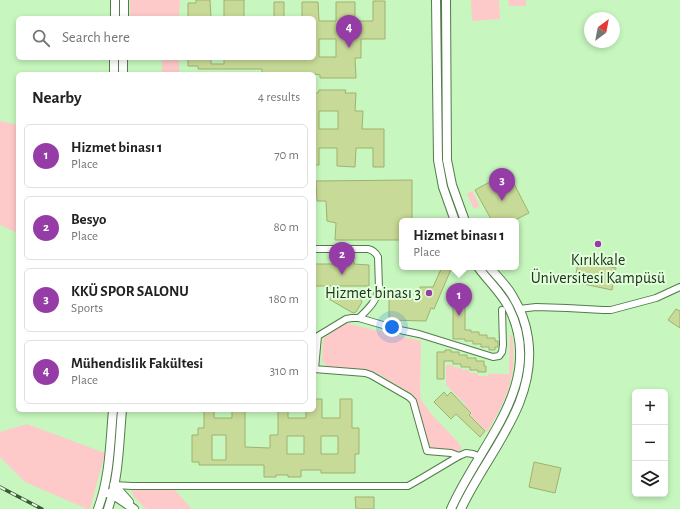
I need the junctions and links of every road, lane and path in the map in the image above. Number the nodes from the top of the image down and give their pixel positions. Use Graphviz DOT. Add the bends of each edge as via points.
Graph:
graph roads {
  1 [pos="115,0"];
  2 [pos="124,0"];
  3 [pos="436,0"];
  4 [pos="446,0"];
  5 [pos="115,16"];
  6 [pos="124,16"];
  7 [pos="114,60"];
  8 [pos="123,60"];
  9 [pos="437,71"];
  10 [pos="446,71"];
  11 [pos="114,72"];
  12 [pos="123,72"];
  13 [pos="454,218"];
  14 [pos="464,218"];
  15 [pos="316,249"];
  16 [pos="480,270"];
  17 [pos="492,270"];
  18 [pos="680,287"];
  19 [pos="520,309"];
  20 [pos="502,310"];
  21 [pos="359,318"];
  22 [pos="524,322"];
  23 [pos="516,325"];
  24 [pos="503,330"];
  25 [pos="316,358"];
  26 [pos="520,368"];
  27 [pos="316,369"];
  28 [pos="529,369"];
  29 [pos="113,412"];
  30 [pos="122,412"];
  31 [pos="459,456"];
  32 [pos="480,456"];
  33 [pos="488,461"];
  34 [pos="114,485"];
  35 [pos="104,492"];
  36 [pos="112,494"];
  37 [pos="99,507"];
  38 [pos="108,509"];
  39 [pos="134,509"];
  40 [pos="451,509"];
  41 [pos="461,509"];
  1 -- 5 [label="street"];
  2 -- 6 [label="street"];
  3 -- 9 [label="street"];
  4 -- 10 [label="street"];
  7 -- 11 [label="street"];
  8 -- 12 [label="street"];
  9 -- 10 [label="street"];
  9 -- 13 [label="street" via="438,165"];
  10 -- 14 [label="street" via="447,164"];
  15 -- 21 [label="street" via="368,249 378,256 378,292 372,305"];
  16 -- 23 [label="street" via="501,295"];
  17 -- 19 [label="street"];
  18 -- 19 [label="street" via="656,298 607,310 536,307"];
  19 -- 22 [label="street"];
  20 -- 24 [label="street"];
  21 -- 24 [label="street" via="493,357 499,356 502,352"];
  21 -- 25 [label="street" via="346,319 318,336"];
  22 -- 23 [label="street"];
  22 -- 28 [label="street" via="528,336"];
  23 -- 24 [label="street"];
  23 -- 26 [label="street"];
  26 -- 28 [label="street"];
  26 -- 32 [label="street" via="510,402"];
  27 -- 31 [label="street" via="366,373 396,389 413,402 427,451"];
  28 -- 33 [label="street" via="521,401"];
  29 -- 35 [label="street"];
  30 -- 34 [label="street"];
  31 -- 32 [label="street"];
  31 -- 34 [label="street" via="408,486"];
  32 -- 33 [label="street"];
  32 -- 40 [label="street"];
  33 -- 41 [label="street"];
  34 -- 36 [label="street"];
  34 -- 39 [label="street"];
  35 -- 36 [label="street"];
  35 -- 37 [label="street"];
  36 -- 38 [label="street"];
  36 -- 39 [label="street"];
  37 -- 38 [label="street"];
}
